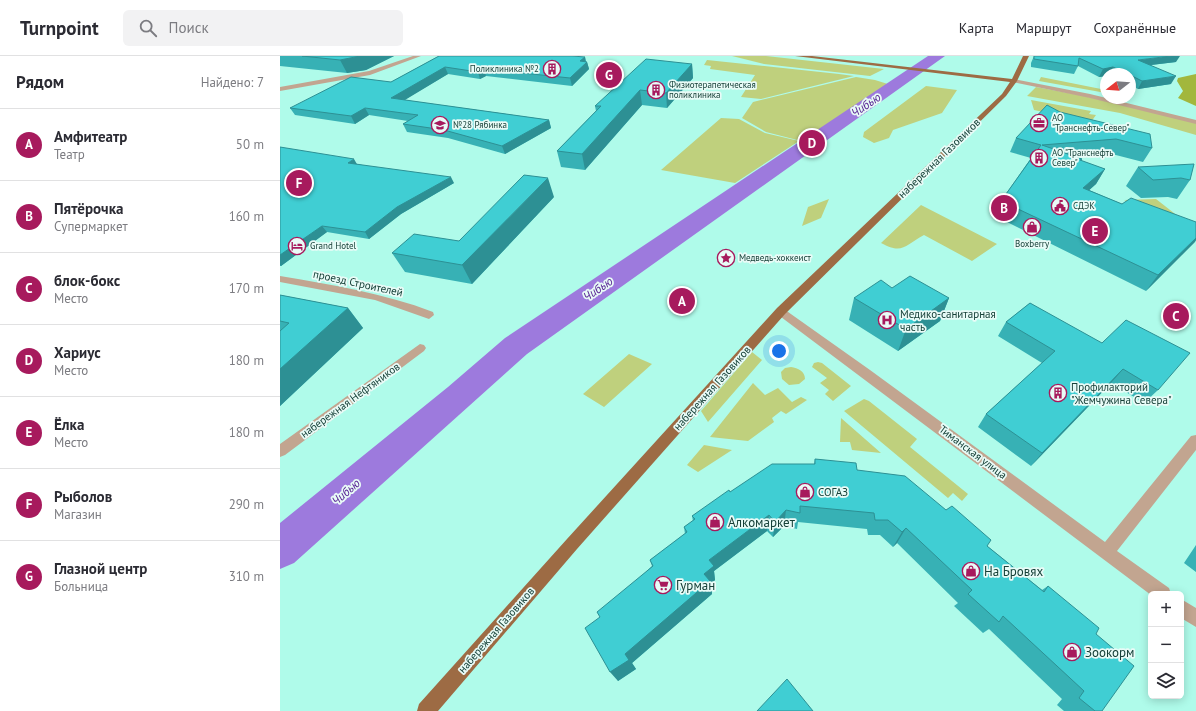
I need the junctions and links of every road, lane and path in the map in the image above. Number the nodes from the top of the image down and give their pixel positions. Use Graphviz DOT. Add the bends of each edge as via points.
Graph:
graph roads {
  1 [pos="418,56"];
  2 [pos="798,56"];
  3 [pos="1026,56"];
  4 [pos="1014,81"];
  5 [pos="280,89"];
  6 [pos="1196,122"];
  7 [pos="280,279"];
  8 [pos="781,311"];
  9 [pos="429,315"];
  10 [pos="420,348"];
  11 [pos="1196,440"];
  12 [pos="280,452"];
  13 [pos="1107,552"];
  14 [pos="1159,591"];
  15 [pos="1184,609"];
  16 [pos="1196,619"];
  17 [pos="426,711"];
  1 -- 5 [label="street" via="370,73"];
  2 -- 4 [label="main road"];
  3 -- 4 [label="main road, набережная Газовиков"];
  4 -- 6 [label="street"];
  4 -- 8 [label="main road, набережная Газовиков" via="1004,95"];
  7 -- 9 [label="street, проезд Строителей" via="377,298 410,306"];
  8 -- 13 [label="street, Тиманская улица"];
  8 -- 17 [label="main road, набережная Газовиков"];
  10 -- 12 [label="street, набережная Нефтяников"];
  11 -- 13 [label="street"];
  13 -- 14 [label="street, Тиманская улица"];
  15 -- 16 [label="street"];
}
